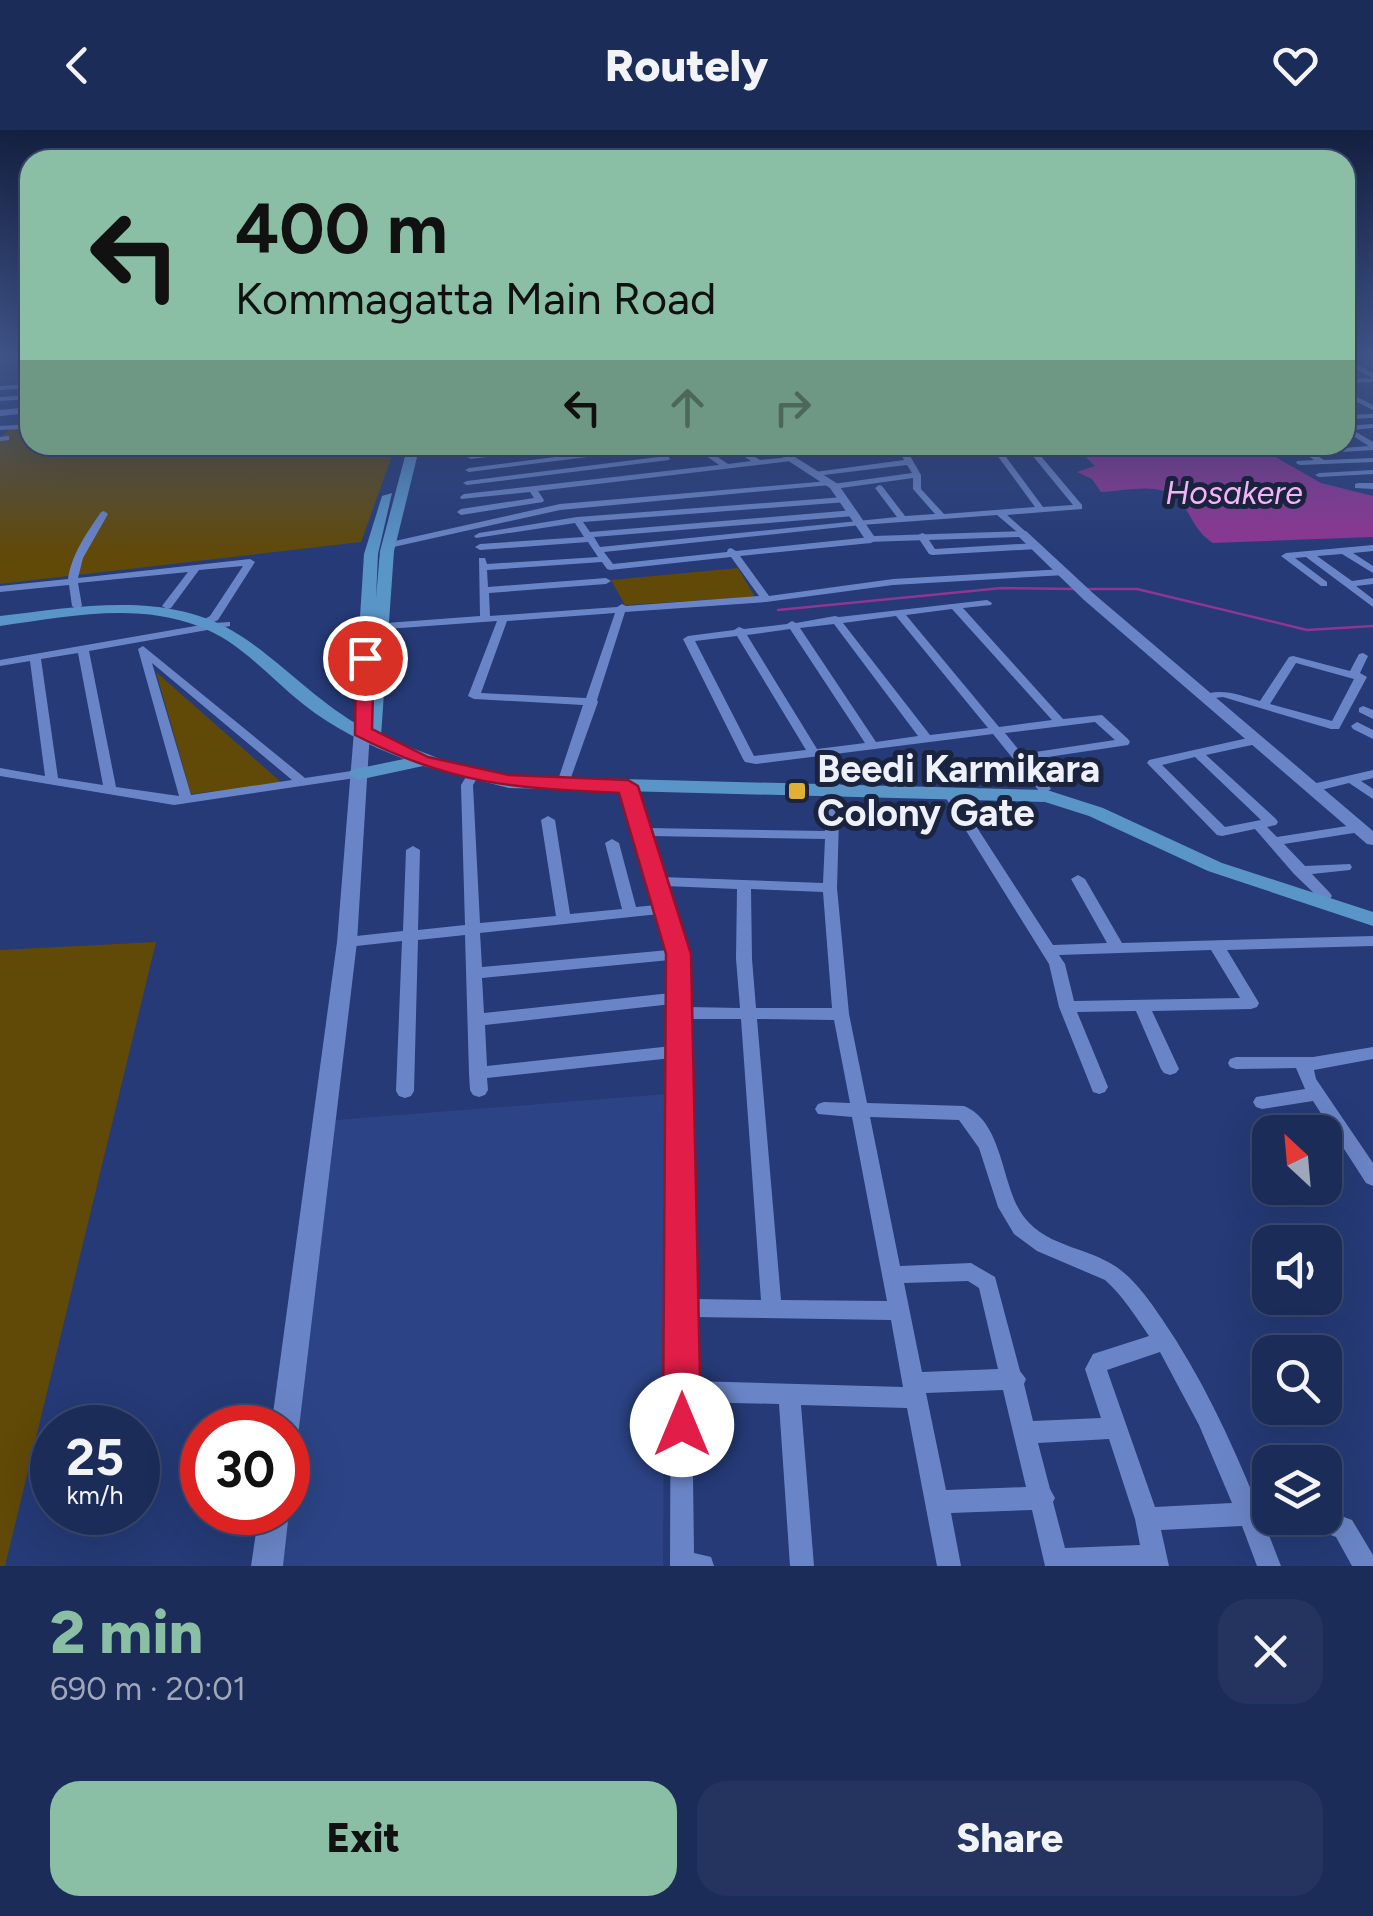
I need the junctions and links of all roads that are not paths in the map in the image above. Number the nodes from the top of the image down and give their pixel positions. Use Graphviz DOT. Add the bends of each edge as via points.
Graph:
graph roads {
  1 [pos="16,427"];
  2 [pos="0,428"];
  3 [pos="1355,434"];
  4 [pos="1373,436"];
  5 [pos="1355,437"];
  6 [pos="1359,437"];
  7 [pos="1373,447"];
  8 [pos="405,455"];
  9 [pos="406,455"];
  10 [pos="471,455"];
  11 [pos="493,455"];
  12 [pos="582,455"];
  13 [pos="662,455"];
  14 [pos="710,455"];
  15 [pos="746,455"];
  16 [pos="785,455"];
  17 [pos="1000,455"];
  18 [pos="1036,455"];
  19 [pos="1311,455"];
  20 [pos="471,458"];
  21 [pos="666,458"];
  22 [pos="791,459"];
  23 [pos="757,462"];
  24 [pos="1322,462"];
  25 [pos="726,466"];
  26 [pos="770,468"];
  27 [pos="469,470"];
  28 [pos="682,470"];
  29 [pos="1373,472"];
  30 [pos="738,473"];
  31 [pos="814,474"];
  32 [pos="917,475"];
  33 [pos="1320,475"];
  34 [pos="704,477"];
  35 [pos="1345,480"];
  36 [pos="670,482"];
  37 [pos="467,483"];
  38 [pos="832,484"];
  39 [pos="636,486"];
  40 [pos="1358,486"];
  41 [pos="784,487"];
  42 [pos="531,488"];
  43 [pos="879,488"];
  44 [pos="749,490"];
  45 [pos="715,493"];
  46 [pos="679,496"];
  47 [pos="464,497"];
  48 [pos="644,499"];
  49 [pos="844,500"];
  50 [pos="1041,510"];
  51 [pos="1000,513"];
  52 [pos="104,514"];
  53 [pos="941,516"];
  54 [pos="858,518"];
  55 [pos="903,518"];
  56 [pos="577,520"];
  57 [pos="1022,532"];
  58 [pos="479,536"];
  59 [pos="922,536"];
  60 [pos="589,537"];
  61 [pos="723,537"];
  62 [pos="871,540"];
  63 [pos="389,544"];
  64 [pos="1036,546"];
  65 [pos="1373,548"];
  66 [pos="1344,550"];
  67 [pos="600,554"];
  68 [pos="732,554"];
  69 [pos="1307,554"];
  70 [pos="1372,565"];
  71 [pos="483,567"];
  72 [pos="196,568"];
  73 [pos="1068,576"];
  74 [pos="70,581"];
  75 [pos="606,581"];
  76 [pos="1348,582"];
  77 [pos="1373,582"];
  78 [pos="1324,584"];
  79 [pos="0,589"];
  80 [pos="485,590"];
  81 [pos="766,598"];
  82 [pos="987,603"];
  83 [pos="1373,604"];
  84 [pos="76,606"];
  85 [pos="167,606"];
  86 [pos="955,606"];
  87 [pos="622,607"];
  88 [pos="898,612"];
  89 [pos="0,618"];
  90 [pos="485,618"];
  91 [pos="504,618"];
  92 [pos="835,619"];
  93 [pos="215,623"];
  94 [pos="792,624"];
  95 [pos="373,627"];
  96 [pos="739,630"];
  97 [pos="142,644"];
  98 [pos="83,649"];
  99 [pos="1363,656"];
  100 [pos="34,657"];
  101 [pos="0,663"];
  102 [pos="1354,675"];
  103 [pos="1206,696"];
  104 [pos="592,702"];
  105 [pos="1263,706"];
  106 [pos="1060,722"];
  107 [pos="367,726"];
  108 [pos="1357,726"];
  109 [pos="994,728"];
  110 [pos="1373,735"];
  111 [pos="925,737"];
  112 [pos="1257,740"];
  113 [pos="872,744"];
  114 [pos="813,752"];
  115 [pos="1196,752"];
  116 [pos="427,758"];
  117 [pos="1020,758"];
  118 [pos="0,772"];
  119 [pos="358,774"];
  120 [pos="1373,774"];
  121 [pos="473,776"];
  122 [pos="1351,779"];
  123 [pos="52,780"];
  124 [pos="564,780"];
  125 [pos="302,782"];
  126 [pos="628,786"];
  127 [pos="834,787"];
  128 [pos="1313,788"];
  129 [pos="110,790"];
  130 [pos="1045,790"];
  131 [pos="948,792"];
  132 [pos="1373,795"];
  133 [pos="186,799"];
  134 [pos="548,820"];
  135 [pos="1260,826"];
  136 [pos="1360,828"];
  137 [pos="644,832"];
  138 [pos="832,835"];
  139 [pos="1373,840"];
  140 [pos="1272,842"];
  141 [pos="612,843"];
  142 [pos="413,850"];
  143 [pos="1346,867"];
  144 [pos="1299,871"];
  145 [pos="1078,880"];
  146 [pos="658,881"];
  147 [pos="744,884"];
  148 [pos="830,888"];
  149 [pos="1325,896"];
  150 [pos="666,909"];
  151 [pos="1373,911"];
  152 [pos="630,913"];
  153 [pos="1373,919"];
  154 [pos="564,920"];
  155 [pos="474,930"];
  156 [pos="410,936"];
  157 [pos="1373,941"];
  158 [pos="347,942"];
  159 [pos="1216,945"];
  160 [pos="1117,948"];
  161 [pos="1049,950"];
  162 [pos="678,954"];
  163 [pos="476,973"];
  164 [pos="1142,1005"];
  165 [pos="680,1006"];
  166 [pos="1068,1007"];
  167 [pos="750,1014"];
  168 [pos="840,1014"];
  169 [pos="476,1020"];
  170 [pos="682,1050"];
  171 [pos="1371,1057"];
  172 [pos="1308,1062"];
  173 [pos="1236,1064"];
  174 [pos="1170,1069"];
  175 [pos="1100,1087"];
  176 [pos="405,1091"];
  177 [pos="1318,1094"];
  178 [pos="1262,1102"];
  179 [pos="824,1109"];
  180 [pos="859,1109"];
  181 [pos="1373,1178"];
  182 [pos="892,1275"];
  183 [pos="682,1308"];
  184 [pos="772,1310"];
  185 [pos="899,1311"];
  186 [pos="1162,1342"];
  187 [pos="1014,1379"];
  188 [pos="682,1391"];
  189 [pos="914,1391"];
  190 [pos="789,1394"];
  191 [pos="288,1405"];
  192 [pos="1116,1428"];
  193 [pos="1028,1432"];
  194 [pos="1043,1498"];
  195 [pos="1252,1500"];
  196 [pos="937,1502"];
  197 [pos="1252,1513"];
  198 [pos="1147,1519"];
  199 [pos="1342,1527"];
  200 [pos="271,1535"];
  201 [pos="1264,1535"];
  202 [pos="1155,1561"];
  203 [pos="1056,1564"];
  204 [pos="689,1565"];
  205 [pos="267,1566"];
  206 [pos="802,1566"];
  207 [pos="949,1566"];
  208 [pos="1270,1566"];
  209 [pos="1366,1566"];
  1 -- 2 [label="street"];
  3 -- 6 [label="street"];
  4 -- 6 [label="street"];
  5 -- 6 [label="street"];
  6 -- 7 [label="street"];
  8 -- 95 [label="main road" via="372,548"];
  9 -- 63 [label="main road"];
  10 -- 20 [label="street"];
  11 -- 20 [label="street"];
  12 -- 27 [label="street"];
  13 -- 21 [label="street"];
  14 -- 25 [label="street"];
  15 -- 23 [label="street"];
  16 -- 22 [label="street"];
  17 -- 50 [label="street"];
  18 -- 50 [label="street" via="1079,507"];
  19 -- 24 [label="street"];
  20 -- 27 [label="street"];
  21 -- 28 [label="street"];
  21 -- 37 [label="street"];
  22 -- 23 [label="street"];
  22 -- 31 [label="street"];
  23 -- 25 [label="street"];
  24 -- 29 [label="street"];
  24 -- 29 [label="street" via="1304,465"];
  25 -- 28 [label="street"];
  26 -- 41 [label="street"];
  27 -- 37 [label="street"];
  28 -- 42 [label="street"];
  29 -- 33 [label="street"];
  29 -- 35 [label="street"];
  29 -- 40 [label="street"];
  30 -- 44 [label="street"];
  31 -- 32 [label="street" via="908,459"];
  31 -- 38 [label="street"];
  32 -- 38 [label="street"];
  32 -- 53 [label="street" via="917,490"];
  34 -- 45 [label="street"];
  36 -- 46 [label="street"];
  37 -- 47 [label="street"];
  38 -- 41 [label="street"];
  38 -- 49 [label="street"];
  39 -- 48 [label="street"];
  41 -- 44 [label="street"];
  42 -- 47 [label="street"];
  42 -- 47 [label="street" via="540,500 460,517"];
  43 -- 55 [label="street"];
  44 -- 45 [label="street"];
  45 -- 46 [label="street"];
  46 -- 48 [label="street"];
  48 -- 58 [label="street" via="560,507"];
  49 -- 54 [label="street"];
  49 -- 56 [label="street"];
  50 -- 51 [label="street"];
  51 -- 53 [label="street"];
  51 -- 57 [label="street"];
  52 -- 74 [label="street"];
  53 -- 55 [label="street"];
  54 -- 55 [label="street"];
  54 -- 60 [label="street"];
  54 -- 61 [label="street"];
  54 -- 62 [label="street"];
  56 -- 58 [label="street"];
  56 -- 60 [label="street"];
  57 -- 59 [label="street"];
  57 -- 64 [label="street"];
  58 -- 60 [label="street"];
  58 -- 63 [label="street"];
  58 -- 71 [label="street"];
  59 -- 62 [label="street"];
  59 -- 64 [label="street" via="932,552"];
  60 -- 67 [label="street"];
  61 -- 67 [label="street"];
  61 -- 68 [label="street"];
  62 -- 68 [label="street"];
  63 -- 95 [label="main road"];
  64 -- 73 [label="street"];
  65 -- 66 [label="street"];
  66 -- 69 [label="street"];
  66 -- 70 [label="street"];
  67 -- 68 [label="street" via="610,567"];
  67 -- 71 [label="street"];
  68 -- 81 [label="street"];
  69 -- 76 [label="street"];
  69 -- 78 [label="street" via="1286,558"];
  71 -- 80 [label="street"];
  72 -- 74 [label="street"];
  72 -- 85 [label="street"];
  72 -- 93 [label="street" via="253,556"];
  73 -- 81 [label="street" via="893,582"];
  73 -- 103 [label="street"];
  74 -- 79 [label="street"];
  74 -- 84 [label="street"];
  75 -- 80 [label="street"];
  77 -- 83 [label="street" via="1347,584"];
  80 -- 90 [label="street"];
  81 -- 87 [label="street"];
  82 -- 86 [label="street"];
  84 -- 85 [label="main road"];
  84 -- 89 [label="main road"];
  85 -- 93 [label="main road"];
  86 -- 88 [label="street"];
  86 -- 106 [label="street"];
  87 -- 91 [label="street"];
  87 -- 104 [label="street"];
  88 -- 92 [label="street"];
  88 -- 109 [label="street"];
  89 -- 93 [label="main road" via="119,609"];
  90 -- 91 [label="street"];
  90 -- 95 [label="street"];
  91 -- 104 [label="street" via="474,696"];
  92 -- 94 [label="street"];
  92 -- 111 [label="street"];
  93 -- 97 [label="street"];
  93 -- 107 [label="main road"];
  94 -- 96 [label="street"];
  94 -- 113 [label="street"];
  95 -- 107 [label="main road"];
  96 -- 114 [label="street"];
  96 -- 114 [label="street" via="688,639 749,759"];
  97 -- 98 [label="street"];
  97 -- 125 [label="street"];
  97 -- 133 [label="street"];
  98 -- 100 [label="street"];
  98 -- 129 [label="street"];
  99 -- 102 [label="street"];
  100 -- 101 [label="street"];
  100 -- 123 [label="street"];
  102 -- 105 [label="street" via="1293,659"];
  102 -- 105 [label="street" via="1362,677 1335,726"];
  103 -- 105 [label="street"];
  103 -- 112 [label="street"];
  104 -- 124 [label="street"];
  106 -- 109 [label="street"];
  106 -- 117 [label="street" via="1102,719 1123,744"];
  107 -- 116 [label="main road"];
  107 -- 119 [label="street"];
  108 -- 110 [label="street"];
  109 -- 111 [label="street"];
  109 -- 117 [label="street"];
  111 -- 113 [label="street"];
  112 -- 115 [label="street"];
  112 -- 128 [label="street"];
  113 -- 114 [label="street"];
  115 -- 135 [label="street" via="1271,820"];
  115 -- 135 [label="street" via="1153,765 1222,832"];
  116 -- 119 [label="main road"];
  116 -- 121 [label="main road"];
  116 -- 124 [label="main road"];
  117 -- 130 [label="street"];
  118 -- 123 [label="street"];
  119 -- 125 [label="street"];
  119 -- 158 [label="street"];
  120 -- 122 [label="street"];
  121 -- 126 [label="main road"];
  121 -- 155 [label="street" via="468,784"];
  122 -- 128 [label="street"];
  122 -- 132 [label="street"];
  123 -- 129 [label="street"];
  124 -- 127 [label="main road"];
  125 -- 133 [label="street"];
  126 -- 127 [label="main road"];
  126 -- 137 [label="street"];
  127 -- 130 [label="main road"];
  127 -- 131 [label="main road"];
  127 -- 138 [label="street"];
  128 -- 136 [label="street"];
  129 -- 133 [label="street"];
  130 -- 149 [label="main road" via="1112,812 1212,859"];
  131 -- 153 [label="main road" via="1072,802 1214,867"];
  131 -- 161 [label="street"];
  134 -- 154 [label="street"];
  135 -- 140 [label="street"];
  136 -- 139 [label="street"];
  136 -- 140 [label="street"];
  137 -- 138 [label="street"];
  137 -- 146 [label="street"];
  138 -- 148 [label="street"];
  140 -- 144 [label="street"];
  141 -- 152 [label="street"];
  142 -- 156 [label="street"];
  143 -- 144 [label="street"];
  144 -- 149 [label="street"];
  145 -- 160 [label="street"];
  146 -- 147 [label="street"];
  146 -- 150 [label="street"];
  147 -- 148 [label="street"];
  147 -- 167 [label="street"];
  148 -- 168 [label="street"];
  149 -- 151 [label="main road"];
  150 -- 152 [label="street"];
  150 -- 162 [label="street"];
  152 -- 154 [label="street"];
  154 -- 155 [label="street"];
  155 -- 156 [label="street"];
  155 -- 163 [label="street"];
  156 -- 158 [label="street"];
  156 -- 176 [label="street"];
  157 -- 159 [label="street"];
  158 -- 191 [label="street"];
  159 -- 160 [label="street"];
  159 -- 164 [label="street" via="1250,1003"];
  160 -- 161 [label="street"];
  161 -- 166 [label="street" via="1064,979"];
  162 -- 163 [label="street"];
  162 -- 165 [label="street"];
  163 -- 169 [label="street"];
  164 -- 166 [label="street"];
  164 -- 174 [label="street"];
  165 -- 167 [label="street"];
  165 -- 169 [label="street"];
  165 -- 170 [label="street"];
  166 -- 175 [label="street"];
  167 -- 168 [label="street"];
  167 -- 184 [label="street"];
  168 -- 180 [label="street"];
  169 -- 170 [label="street" via="478,1081"];
  170 -- 183 [label="street"];
  171 -- 172 [label="street"];
  172 -- 173 [label="street"];
  172 -- 177 [label="street" via="1304,1071"];
  177 -- 178 [label="street"];
  177 -- 181 [label="street"];
  179 -- 180 [label="street"];
  180 -- 182 [label="street"];
  180 -- 186 [label="street" via="964,1113 984,1139 1022,1229 1118,1279"];
  182 -- 185 [label="street"];
  182 -- 187 [label="street" via="982,1276"];
  183 -- 184 [label="street"];
  183 -- 188 [label="street"];
  184 -- 185 [label="street"];
  185 -- 189 [label="street"];
  186 -- 192 [label="street" via="1102,1361 1096,1369"];
  186 -- 195 [label="street"];
  187 -- 189 [label="street"];
  187 -- 193 [label="street"];
  188 -- 190 [label="street"];
  188 -- 204 [label="street"];
  189 -- 190 [label="street"];
  189 -- 196 [label="street"];
  190 -- 206 [label="street"];
  192 -- 193 [label="street"];
  192 -- 198 [label="street"];
  193 -- 194 [label="street"];
  194 -- 196 [label="street"];
  194 -- 203 [label="street"];
  196 -- 207 [label="street"];
  197 -- 198 [label="street"];
  198 -- 202 [label="street"];
  199 -- 209 [label="street"];
  200 -- 205 [label="street"];
  201 -- 208 [label="street"];
  202 -- 203 [label="street"];
}
